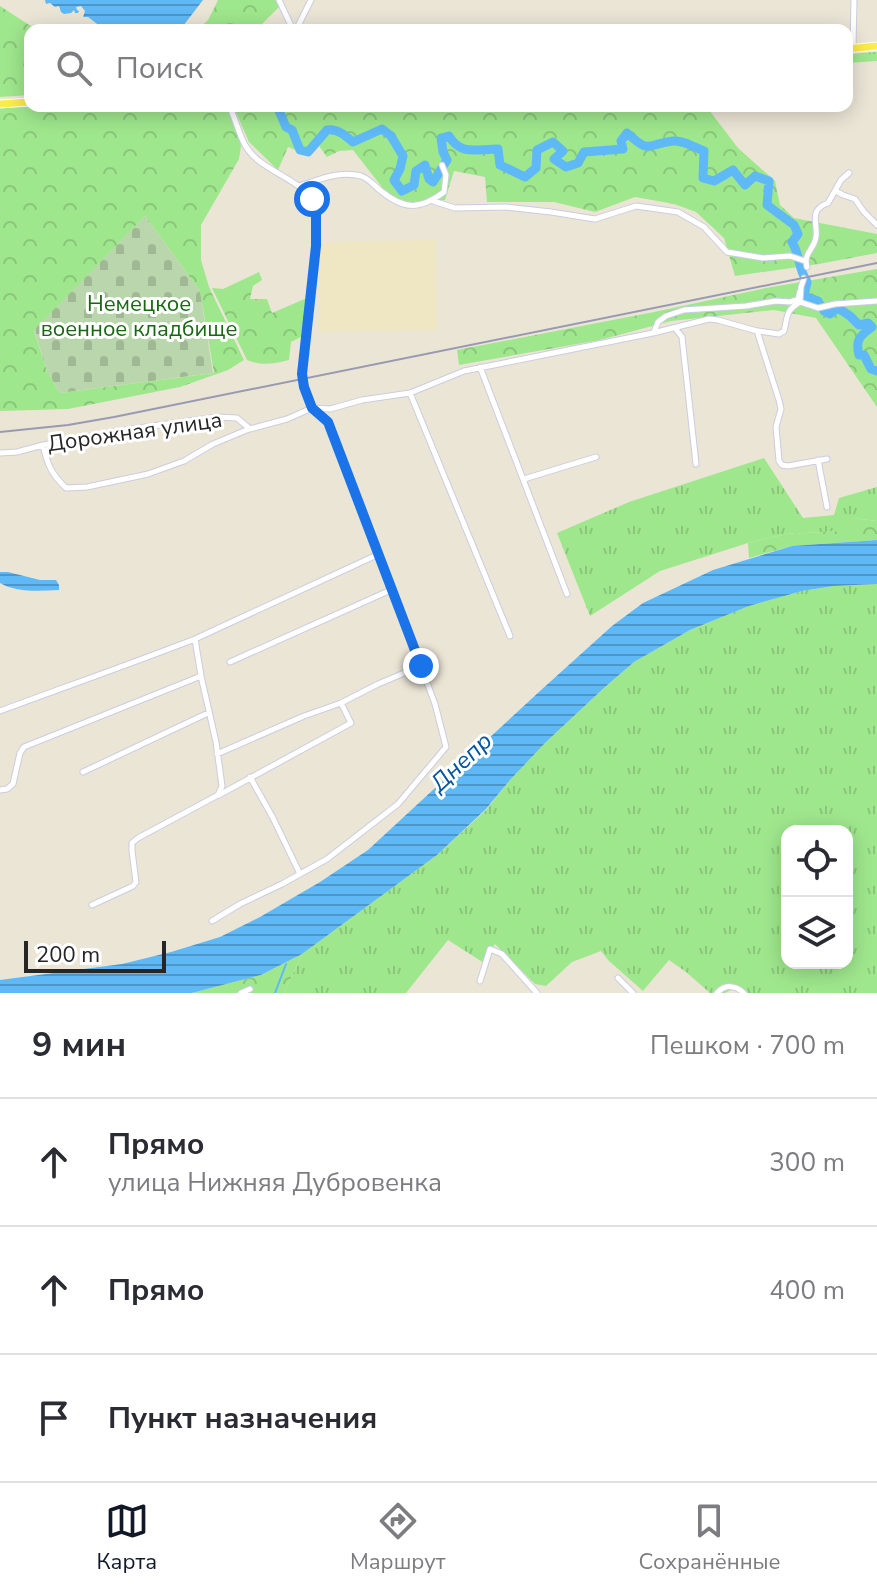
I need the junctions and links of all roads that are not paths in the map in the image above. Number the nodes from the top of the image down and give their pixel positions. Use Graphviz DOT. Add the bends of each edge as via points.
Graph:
graph roads {
  1 [pos="279,0"];
  2 [pos="311,0"];
  3 [pos="854,0"];
  4 [pos="291,24"];
  5 [pos="297,24"];
  6 [pos="852,24"];
  7 [pos="877,46"];
  8 [pos="853,48"];
  9 [pos="24,102"];
  10 [pos="0,104"];
  11 [pos="232,112"];
  12 [pos="442,165"];
  13 [pos="849,173"];
  14 [pos="299,186"];
  15 [pos="836,191"];
  16 [pos="433,201"];
  17 [pos="877,225"];
  18 [pos="804,278"];
  19 [pos="800,291"];
  20 [pos="877,301"];
  21 [pos="800,302"];
  22 [pos="675,328"];
  23 [pos="757,331"];
  24 [pos="653,333"];
  25 [pos="480,367"];
  26 [pos="410,393"];
  27 [pos="312,408"];
  28 [pos="250,429"];
  29 [pos="43,445"];
  30 [pos="0,453"];
  31 [pos="596,457"];
  32 [pos="827,459"];
  33 [pos="818,460"];
  34 [pos="696,464"];
  35 [pos="524,479"];
  36 [pos="827,507"];
  37 [pos="379,554"];
  38 [pos="393,589"];
  39 [pos="567,594"];
  40 [pos="510,636"];
  41 [pos="195,639"];
  42 [pos="230,662"];
  43 [pos="421,666"];
  44 [pos="201,676"];
  45 [pos="341,703"];
  46 [pos="0,711"];
  47 [pos="208,713"];
  48 [pos="217,754"];
  49 [pos="83,772"];
  50 [pos="220,774"];
  51 [pos="250,777"];
  52 [pos="236,785"];
  53 [pos="0,790"];
  54 [pos="218,795"];
  55 [pos="300,874"];
  56 [pos="92,905"];
  57 [pos="212,921"];
  58 [pos="618,978"];
  59 [pos="480,981"];
  60 [pos="250,989"];
  61 [pos="241,993"];
  62 [pos="537,993"];
  63 [pos="633,993"];
  64 [pos="717,993"];
  65 [pos="744,993"];
  1 -- 4 [label="street"];
  2 -- 5 [label="street"];
  3 -- 6 [label="street"];
  7 -- 8 [label="main road"];
  9 -- 10 [label="main road"];
  11 -- 14 [label="street" via="245,145"];
  12 -- 16 [label="street" via="444,192"];
  13 -- 15 [label="street"];
  14 -- 16 [label="street" via="342,173 364,177 399,204"];
  14 -- 27 [label="street" via="316,207 302,374"];
  15 -- 16 [label="street" via="815,215 816,236 806,264 790,256 727,252 704,227 678,212 636,206 595,219 506,207 455,208"];
  15 -- 17 [label="street" via="855,199"];
  18 -- 19 [label="street"];
  19 -- 21 [label="street"];
  19 -- 24 [label="street" via="790,302 684,310 666,316"];
  20 -- 21 [label="street" via="818,308"];
  21 -- 23 [label="street" via="787,314 784,331"];
  22 -- 23 [label="street, Дорожная улица" via="709,319"];
  22 -- 24 [label="street, Дорожная улица"];
  22 -- 34 [label="street" via="682,337"];
  23 -- 33 [label="street" via="781,409 776,427 779,461 788,466"];
  24 -- 25 [label="street, Дорожная улица"];
  25 -- 26 [label="street, Дорожная улица"];
  25 -- 35 [label="street"];
  26 -- 27 [label="street, Дорожная улица"];
  26 -- 40 [label="street"];
  27 -- 28 [label="street, Дорожная улица"];
  27 -- 37 [label="street" via="328,422"];
  28 -- 29 [label="street, Дорожная улица" via="237,418 217,417"];
  28 -- 29 [label="street" via="148,474 87,487 66,488 53,476"];
  29 -- 30 [label="street, Дорожная улица"];
  31 -- 35 [label="street"];
  32 -- 33 [label="street"];
  33 -- 36 [label="street"];
  35 -- 39 [label="street"];
  37 -- 38 [label="street"];
  37 -- 41 [label="street"];
  38 -- 42 [label="street"];
  38 -- 43 [label="street"];
  41 -- 44 [label="street"];
  41 -- 46 [label="street"];
  43 -- 45 [label="street"];
  43 -- 55 [label="street" via="446,747 398,804"];
  44 -- 47 [label="street"];
  44 -- 53 [label="street" via="24,747 13,784"];
  45 -- 48 [label="street"];
  45 -- 51 [label="street" via="351,723"];
  47 -- 48 [label="street"];
  47 -- 49 [label="street"];
  48 -- 50 [label="street"];
  50 -- 52 [label="street"];
  50 -- 54 [label="street"];
  51 -- 52 [label="street"];
  51 -- 55 [label="street"];
  52 -- 54 [label="street"];
  54 -- 56 [label="street" via="132,843 136,882"];
  55 -- 57 [label="street"];
  58 -- 63 [label="street"];
  59 -- 62 [label="street" via="490,949 502,954"];
  60 -- 61 [label="street"];
  64 -- 65 [label="street" via="732,986"];
}
